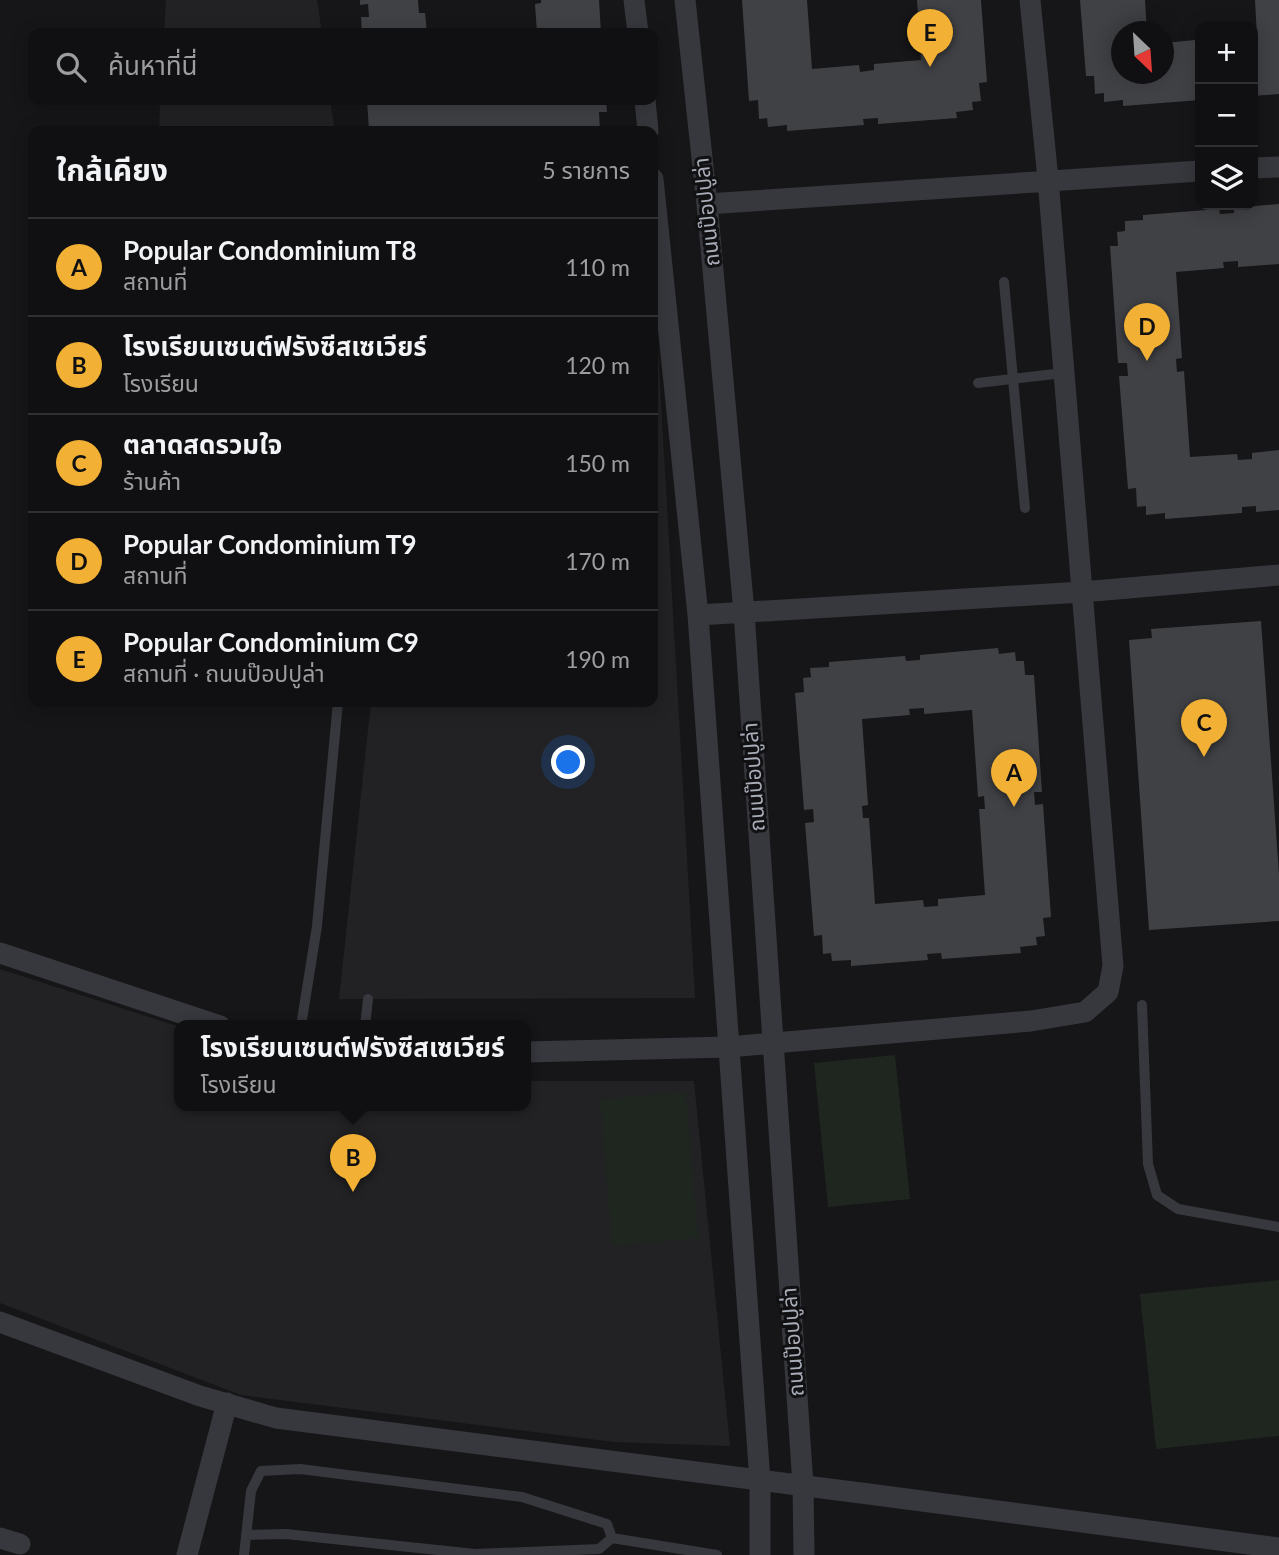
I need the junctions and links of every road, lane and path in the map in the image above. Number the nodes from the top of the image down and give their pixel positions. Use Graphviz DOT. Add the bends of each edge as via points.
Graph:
graph roads {
  1 [pos="634,0"];
  2 [pos="685,0"];
  3 [pos="1030,0"];
  4 [pos="637,28"];
  5 [pos="645,105"];
  6 [pos="648,126"];
  7 [pos="1279,167"];
  8 [pos="1258,168"];
  9 [pos="1195,171"];
  10 [pos="1048,180"];
  11 [pos="707,204"];
  12 [pos="658,227"];
  13 [pos="1004,282"];
  14 [pos="1063,373"];
  15 [pos="1014,378"];
  16 [pos="978,383"];
  17 [pos="1025,508"];
  18 [pos="1279,575"];
  19 [pos="1082,592"];
  20 [pos="744,611"];
  21 [pos="698,615"];
  22 [pos="338,707"];
  23 [pos="0,953"];
  24 [pos="369,999"];
  25 [pos="1142,1005"];
  26 [pos="202,1020"];
  27 [pos="301,1020"];
  28 [pos="366,1020"];
  29 [pos="771,1044"];
  30 [pos="728,1047"];
  31 [pos="531,1052"];
  32 [pos="1279,1227"];
  33 [pos="0,1322"];
  34 [pos="227,1403"];
  35 [pos="760,1481"];
  36 [pos="803,1485"];
  37 [pos="246,1535"];
  38 [pos="612,1538"];
  39 [pos="1279,1548"];
  40 [pos="187,1555"];
  41 [pos="244,1555"];
  42 [pos="717,1555"];
  43 [pos="760,1555"];
  44 [pos="804,1555"];
  1 -- 4 [label="street"];
  2 -- 11 [label="street, ถนนป๊อปปูล่า"];
  3 -- 10 [label="street"];
  5 -- 6 [label="street"];
  7 -- 8 [label="street"];
  9 -- 10 [label="street"];
  10 -- 11 [label="street"];
  10 -- 14 [label="street"];
  11 -- 20 [label="street, ถนนป๊อปปูล่า"];
  12 -- 21 [label="street, ถนนป๊อปปูล่า"];
  13 -- 15 [label="lane"];
  14 -- 15 [label="lane"];
  14 -- 19 [label="street"];
  15 -- 16 [label="lane"];
  15 -- 17 [label="lane"];
  18 -- 19 [label="street"];
  19 -- 20 [label="street"];
  19 -- 29 [label="street" via="1113,966 1108,992 1085,1013"];
  20 -- 21 [label="street"];
  20 -- 29 [label="street, ถนนป๊อปปูล่า"];
  21 -- 30 [label="street, ถนนป๊อปปูล่า"];
  22 -- 27 [label="lane" via="317,926"];
  23 -- 26 [label="street"];
  24 -- 28 [label="lane"];
  25 -- 32 [label="lane" via="1148,1164 1157,1195 1178,1209"];
  29 -- 30 [label="street"];
  29 -- 36 [label="street, ถนนป๊อปปูล่า"];
  30 -- 31 [label="street"];
  30 -- 35 [label="street, ถนนป๊อปปูล่า"];
  33 -- 34 [label="street"];
  34 -- 35 [label="street" via="276,1418"];
  34 -- 40 [label="street"];
  35 -- 36 [label="street"];
  35 -- 43 [label="street, ถนนป๊อปปูล่า"];
  36 -- 39 [label="street"];
  36 -- 44 [label="street, ถนนป๊อปปูล่า"];
  37 -- 38 [label="lane" via="286,1534 475,1554 599,1549"];
  37 -- 38 [label="lane" via="251,1491 261,1471 300,1469 522,1497 607,1524"];
  37 -- 41 [label="lane"];
  38 -- 42 [label="lane"];
}
